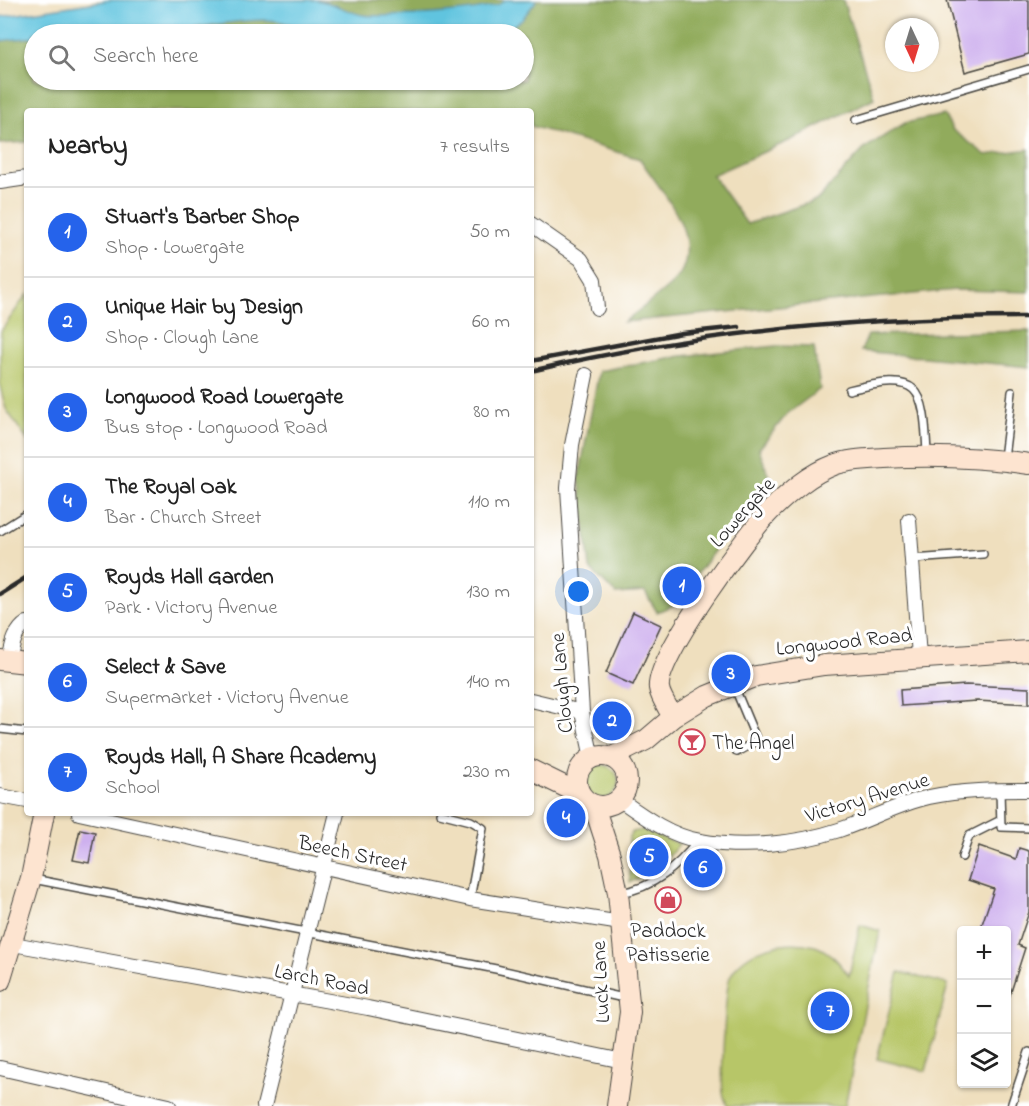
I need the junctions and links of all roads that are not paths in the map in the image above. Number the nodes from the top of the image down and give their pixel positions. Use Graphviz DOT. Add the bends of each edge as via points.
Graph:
graph roads {
  1 [pos="1029,69"];
  2 [pos="856,120"];
  3 [pos="24,178"];
  4 [pos="0,182"];
  5 [pos="534,226"];
  6 [pos="597,308"];
  7 [pos="586,375"];
  8 [pos="849,390"];
  9 [pos="1012,392"];
  10 [pos="927,456"];
  11 [pos="1004,460"];
  12 [pos="1029,464"];
  13 [pos="24,516"];
  14 [pos="909,520"];
  15 [pos="0,531"];
  16 [pos="983,554"];
  17 [pos="913,559"];
  18 [pos="24,625"];
  19 [pos="1029,651"];
  20 [pos="919,657"];
  21 [pos="12,661"];
  22 [pos="733,684"];
  23 [pos="534,701"];
  24 [pos="582,712"];
  25 [pos="673,717"];
  26 [pos="0,729"];
  27 [pos="24,732"];
  28 [pos="737,752"];
  29 [pos="602,763"];
  30 [pos="540,774"];
  31 [pos="1000,790"];
  32 [pos="1029,790"];
  33 [pos="0,796"];
  34 [pos="24,800"];
  35 [pos="587,800"];
  36 [pos="617,801"];
  37 [pos="43,816"];
  38 [pos="92,816"];
  39 [pos="336,816"];
  40 [pos="452,816"];
  41 [pos="999,821"];
  42 [pos="1029,828"];
  43 [pos="698,841"];
  44 [pos="610,855"];
  45 [pos="962,857"];
  46 [pos="325,869"];
  47 [pos="31,878"];
  48 [pos="618,893"];
  49 [pos="470,899"];
  50 [pos="621,923"];
  51 [pos="309,931"];
  52 [pos="13,944"];
  53 [pos="0,981"];
  54 [pos="294,995"];
  55 [pos="628,1000"];
  56 [pos="1029,1052"];
  57 [pos="623,1060"];
  58 [pos="0,1068"];
  59 [pos="169,1106"];
  60 [pos="264,1106"];
  61 [pos="617,1106"];
  62 [pos="1011,1106"];
  1 -- 2 [label="lane"];
  3 -- 4 [label="street"];
  5 -- 6 [label="street" via="581,258 594,280"];
  7 -- 24 [label="street, Clough Lane" via="570,423 568,488"];
  8 -- 10 [label="lane" via="896,381 913,388 924,408"];
  9 -- 11 [label="lane"];
  10 -- 11 [label="street, Lowergate"];
  10 -- 25 [label="street, Lowergate" via="836,464 810,477 770,511 726,565 663,668 659,689"];
  11 -- 12 [label="street, Lowergate"];
  13 -- 15 [label="lane"];
  14 -- 17 [label="street"];
  16 -- 17 [label="lane"];
  17 -- 20 [label="street"];
  18 -- 21 [label="street" via="13,641"];
  19 -- 20 [label="street, Longwood Road"];
  20 -- 22 [label="street, Longwood Road" via="785,670"];
  22 -- 25 [label="street, Longwood Road"];
  22 -- 28 [label="lane" via="757,741"];
  23 -- 24 [label="street"];
  24 -- 29 [label="street, Clough Lane"];
  25 -- 29 [label="street, Longwood Road" via="646,740"];
  26 -- 27 [label="lane"];
  29 -- 30 [label="street, Longwood Road"];
  29 -- 35 [label="street, Luck Lane" via="576,784"];
  29 -- 36 [label="street, Luck Lane" via="628,784"];
  30 -- 35 [label="street"];
  31 -- 32 [label="street, Victory Avenue"];
  31 -- 41 [label="lane"];
  31 -- 43 [label="street, Victory Avenue" via="928,797 806,838 751,843"];
  33 -- 34 [label="street"];
  35 -- 36 [label="street"];
  35 -- 44 [label="street, Luck Lane"];
  36 -- 43 [label="street, Victory Avenue"];
  36 -- 44 [label="street, Luck Lane"];
  37 -- 47 [label="street"];
  38 -- 46 [label="street, Beech Street"];
  39 -- 46 [label="street"];
  40 -- 49 [label="lane" via="483,828"];
  41 -- 42 [label="lane" via="1001,827"];
  41 -- 45 [label="lane" via="969,836"];
  43 -- 48 [label="lane" via="660,879"];
  44 -- 48 [label="street, Luck Lane"];
  46 -- 49 [label="street, Beech Street"];
  46 -- 51 [label="street"];
  47 -- 51 [label="lane"];
  47 -- 52 [label="street"];
  48 -- 50 [label="street, Luck Lane"];
  49 -- 50 [label="street, Beech Street"];
  50 -- 55 [label="street, Luck Lane"];
  51 -- 54 [label="street"];
  51 -- 55 [label="lane"];
  52 -- 53 [label="street"];
  52 -- 54 [label="street, Larch Road"];
  54 -- 57 [label="street, Larch Road"];
  54 -- 60 [label="street"];
  55 -- 57 [label="street, Luck Lane"];
  56 -- 62 [label="lane"];
  57 -- 61 [label="street, Luck Lane"];
  58 -- 59 [label="street"];
}
